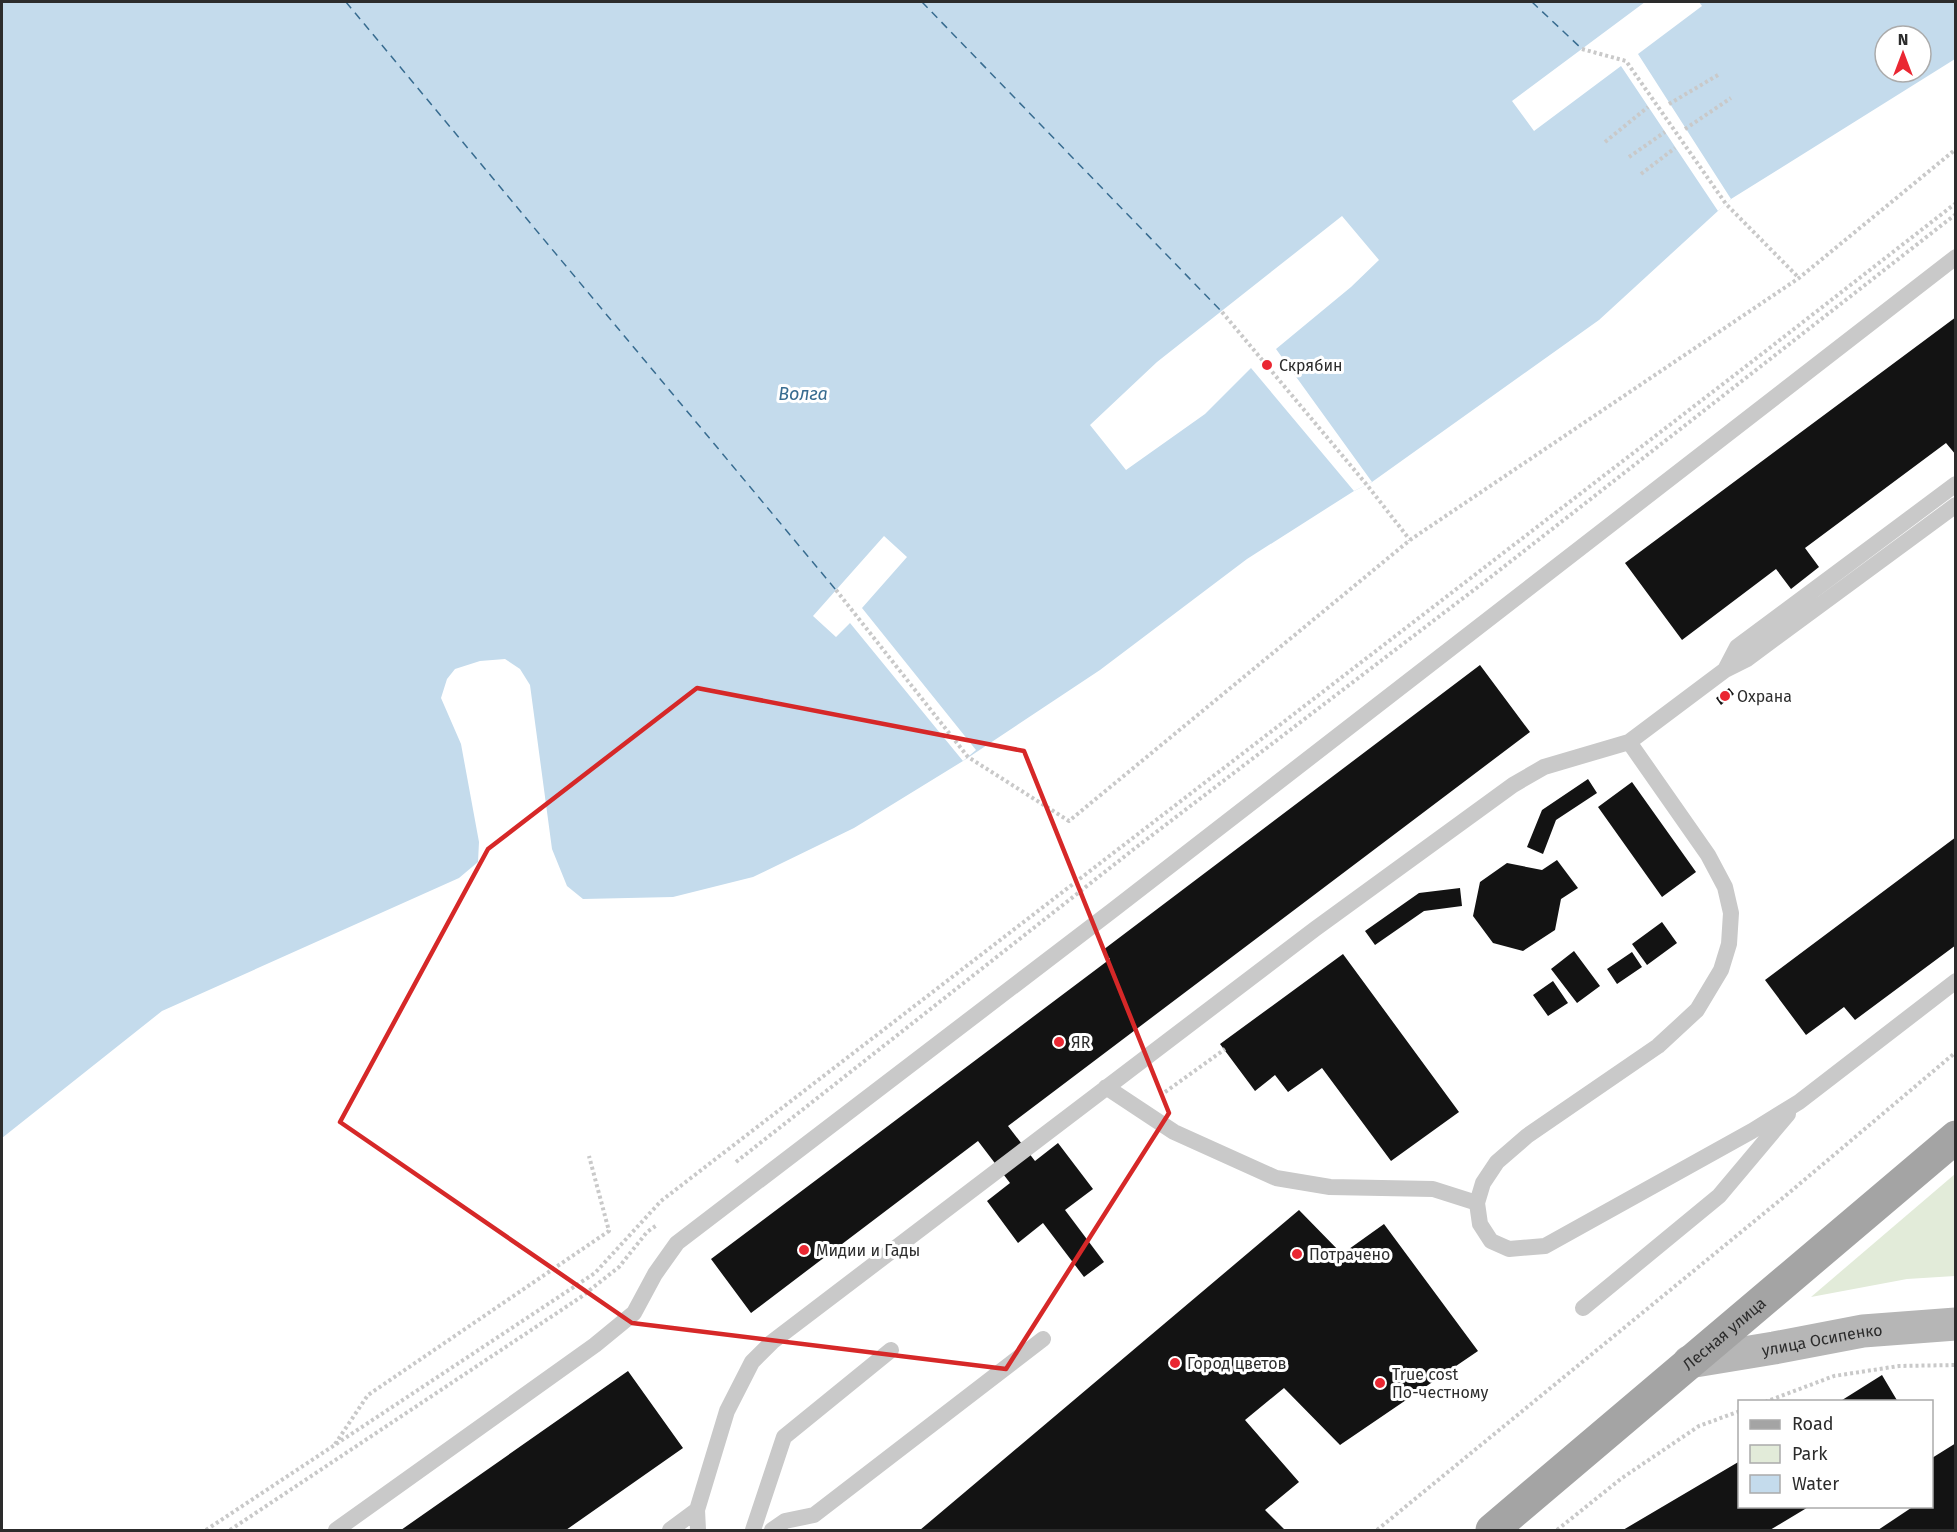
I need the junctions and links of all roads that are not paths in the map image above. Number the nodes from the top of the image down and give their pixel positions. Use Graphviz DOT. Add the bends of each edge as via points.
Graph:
graph roads {
  1 [pos="1956,257"];
  2 [pos="1956,484"];
  3 [pos="1956,505"];
  4 [pos="1725,670"];
  5 [pos="1629,742"];
  6 [pos="1956,981"];
  7 [pos="1106,1087"];
  8 [pos="1799,1102"];
  9 [pos="1956,1137"];
  10 [pos="1477,1203"];
  11 [pos="1583,1308"];
  12 [pos="1956,1324"];
  13 [pos="1043,1338"];
  14 [pos="891,1350"];
  15 [pos="1689,1362"];
  16 [pos="697,1510"];
  17 [pos="336,1530"];
  18 [pos="670,1530"];
  19 [pos="698,1530"];
  20 [pos="753,1530"];
  21 [pos="772,1530"];
  22 [pos="1492,1530"];
  1 -- 17 [label="lane" via="677,1243 634,1312 595,1345"];
  2 -- 4 [label="lane" via="1737,647"];
  3 -- 4 [label="lane" via="1747,659"];
  4 -- 5 [label="lane"];
  5 -- 7 [label="lane" via="1544,767 1513,785"];
  5 -- 10 [label="lane" via="1708,855 1725,887 1731,914 1729,944 1721,970 1697,1010 1658,1046 1527,1136 1497,1162 1483,1183"];
  6 -- 8 [label="lane"];
  7 -- 10 [label="lane" via="1174,1132 1276,1178 1330,1187 1433,1190"];
  7 -- 16 [label="lane" via="772,1342 752,1362 727,1411"];
  8 -- 10 [label="lane" via="1545,1246 1509,1249 1491,1241 1480,1224"];
  8 -- 11 [label="lane" via="1719,1196"];
  9 -- 15 [label="main road, Лесная улица"];
  12 -- 15 [label="main road, улица Осипенко" via="1863,1331"];
  13 -- 21 [label="lane" via="814,1515 785,1521"];
  14 -- 20 [label="lane" via="784,1437"];
  15 -- 22 [label="main road, Лесная улица"];
  16 -- 18 [label="lane"];
  16 -- 19 [label="lane"];
}
